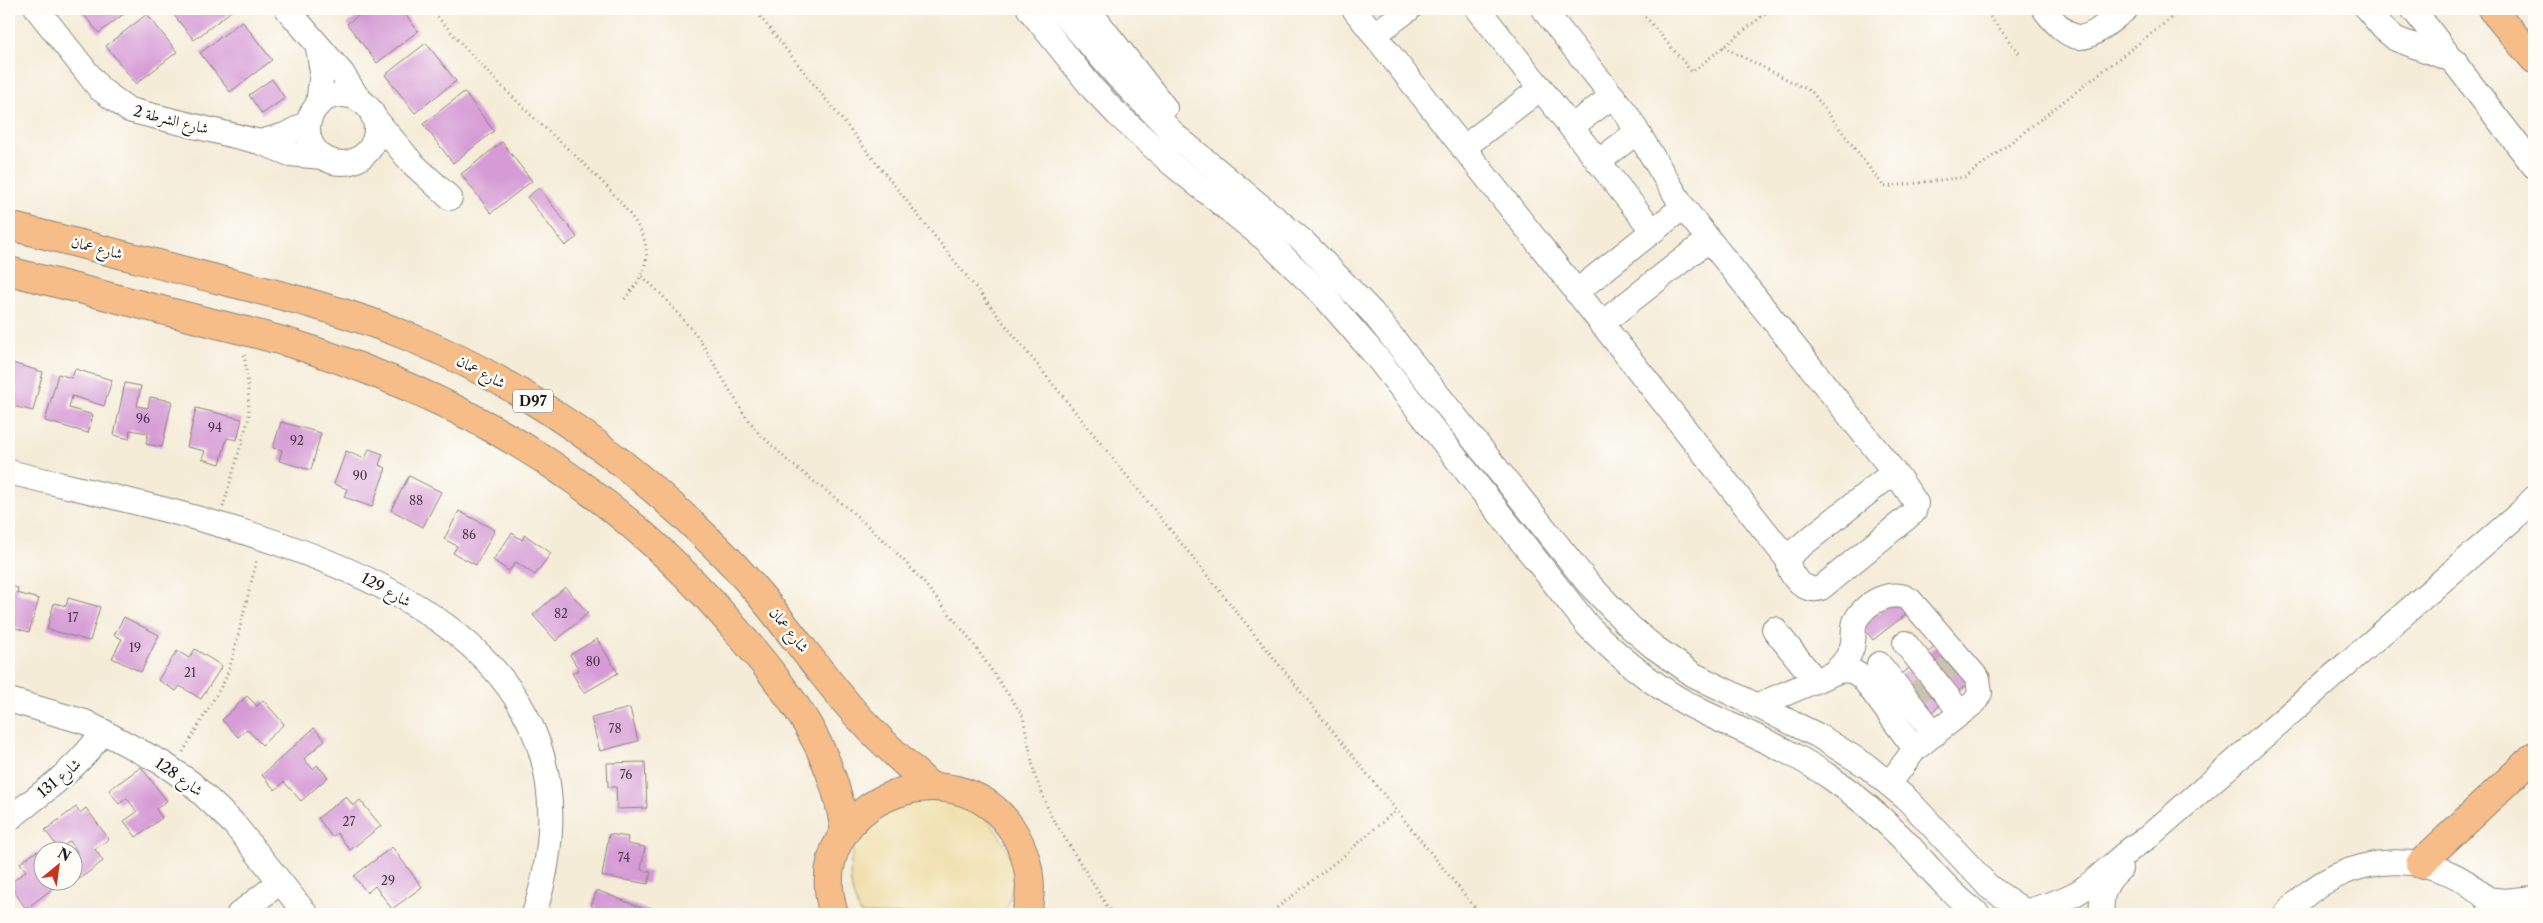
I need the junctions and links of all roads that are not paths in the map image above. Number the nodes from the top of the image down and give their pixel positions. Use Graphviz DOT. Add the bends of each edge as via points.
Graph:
graph roads {
  1 [pos="286,9"];
  2 [pos="1029,9"];
  3 [pos="1059,9"];
  4 [pos="1088,9"];
  5 [pos="1354,9"];
  6 [pos="1408,9"];
  7 [pos="1478,9"];
  8 [pos="1544,9"];
  9 [pos="2044,9"];
  10 [pos="2126,9"];
  11 [pos="2367,9"];
  12 [pos="2413,9"];
  13 [pos="2492,9"];
  14 [pos="37,12"];
  15 [pos="1374,35"];
  16 [pos="318,48"];
  17 [pos="2534,59"];
  18 [pos="2455,62"];
  19 [pos="1541,88"];
  20 [pos="1613,96"];
  21 [pos="366,108"];
  22 [pos="313,114"];
  23 [pos="1571,127"];
  24 [pos="1637,132"];
  25 [pos="260,142"];
  26 [pos="1463,148"];
  27 [pos="367,152"];
  28 [pos="1198,154"];
  29 [pos="322,157"];
  30 [pos="1598,162"];
  31 [pos="412,164"];
  32 [pos="2534,166"];
  33 [pos="450,198"];
  34 [pos="1682,207"];
  35 [pos="9,226"];
  36 [pos="1653,231"];
  37 [pos="1708,240"];
  38 [pos="9,272"];
  39 [pos="1576,292"];
  40 [pos="1602,324"];
  41 [pos="9,472"];
  42 [pos="1899,478"];
  43 [pos="2534,498"];
  44 [pos="1788,560"];
  45 [pos="1931,624"];
  46 [pos="1774,629"];
  47 [pos="1905,643"];
  48 [pos="1870,670"];
  49 [pos="1825,676"];
  50 [pos="1934,679"];
  51 [pos="9,700"];
  52 [pos="1756,706"];
  53 [pos="1961,713"];
  54 [pos="103,730"];
  55 [pos="1934,734"];
  56 [pos="1915,749"];
  57 [pos="2534,756"];
  58 [pos="1889,784"];
  59 [pos="930,786"];
  60 [pos="9,819"];
  61 [pos="844,832"];
  62 [pos="2147,838"];
  63 [pos="2420,864"];
  64 [pos="829,879"];
  65 [pos="280,882"];
  66 [pos="2534,898"];
  67 [pos="2493,907"];
  68 [pos="1029,912"];
  69 [pos="2028,913"];
  70 [pos="239,914"];
  71 [pos="306,914"];
  72 [pos="534,914"];
  73 [pos="819,914"];
  74 [pos="834,914"];
  75 [pos="1978,914"];
  76 [pos="2102,914"];
  77 [pos="2286,914"];
  1 -- 16 [label="street"];
  2 -- 75 [label="street" via="1117,114 1172,164 1266,240 1323,295 1375,355 1607,646 1676,698 1782,748 1830,776 1878,814 1944,884"];
  3 -- 28 [label="street" via="1140,101"];
  4 -- 28 [label="street"];
  5 -- 15 [label="street"];
  6 -- 15 [label="street"];
  7 -- 19 [label="street"];
  8 -- 20 [label="street"];
  9 -- 10 [label="street" via="2064,32 2079,37 2094,34"];
  11 -- 18 [label="street" via="2396,39"];
  12 -- 18 [label="street"];
  13 -- 17 [label="main road"];
  14 -- 25 [label="street, شارع الشرطة 2" via="100,89 120,105 139,114"];
  15 -- 26 [label="street"];
  16 -- 21 [label="street" via="342,73"];
  16 -- 22 [label="street" via="322,72"];
  18 -- 32 [label="street"];
  19 -- 23 [label="street"];
  19 -- 26 [label="street"];
  20 -- 23 [label="street"];
  20 -- 24 [label="street"];
  21 -- 22 [label="street" via="343,95 333,96"];
  21 -- 27 [label="street" via="376,135"];
  21 -- 31 [label="street"];
  22 -- 25 [label="street" via="285,134"];
  22 -- 29 [label="street" via="310,142"];
  23 -- 30 [label="street"];
  24 -- 30 [label="street"];
  24 -- 34 [label="street"];
  25 -- 29 [label="street, شارع الشرطة 2" via="290,154"];
  26 -- 39 [label="street"];
  27 -- 29 [label="street" via="350,162 341,163"];
  27 -- 31 [label="street"];
  28 -- 52 [label="street" via="1304,242 1372,312 1608,606 1674,662"];
  30 -- 36 [label="street"];
  31 -- 33 [label="street"];
  34 -- 36 [label="street"];
  34 -- 37 [label="street"];
  35 -- 59 [label="main road, شارع عمان / D97" via="330,308 421,342 532,400 644,482 716,546 748,580 853,711"];
  36 -- 39 [label="street"];
  37 -- 40 [label="street"];
  37 -- 42 [label="street"];
  38 -- 61 [label="main road" via="241,330 348,363 392,379 476,418 556,466 630,522 665,554 720,610 797,707 812,731 834,780"];
  39 -- 40 [label="street"];
  40 -- 44 [label="street"];
  41 -- 72 [label="street, شارع 129" via="262,537 334,563 415,606 461,636 512,690 542,754 550,798 550,847"];
  42 -- 44 [label="street" via="1884,480 1792,553"];
  42 -- 44 [label="street" via="1916,503 1914,512 1822,588 1812,590 1803,587 1790,570"];
  43 -- 62 [label="street"];
  45 -- 47 [label="street"];
  45 -- 49 [label="street" via="1905,596 1894,594 1884,597 1858,618 1851,650"];
  45 -- 50 [label="street"];
  46 -- 49 [label="street"];
  47 -- 48 [label="street"];
  47 -- 50 [label="street"];
  48 -- 49 [label="street"];
  48 -- 50 [label="street"];
  48 -- 56 [label="street"];
  49 -- 52 [label="street"];
  50 -- 53 [label="street"];
  50 -- 53 [label="street" via="1978,679 1980,688 1975,702"];
  50 -- 55 [label="street"];
  51 -- 54 [label="street, شارع 128" via="69,715"];
  52 -- 58 [label="street" via="1842,750"];
  53 -- 55 [label="street"];
  54 -- 60 [label="street, شارع 131" via="74,768"];
  54 -- 65 [label="street, شارع 128" via="191,783 224,814"];
  55 -- 56 [label="street"];
  56 -- 58 [label="street"];
  57 -- 63 [label="main road" via="2466,824"];
  58 -- 69 [label="street" via="1989,887"];
  59 -- 61 [label="main road" via="905,789 881,798 861,812"];
  59 -- 68 [label="main road" via="955,789 978,799 999,814 1015,833 1026,856 1030,881"];
  61 -- 64 [label="main road" via="834,854"];
  62 -- 69 [label="street" via="2084,889"];
  62 -- 76 [label="street" via="2106,884 2101,901"];
  63 -- 67 [label="street" via="2456,877"];
  63 -- 77 [label="street" via="2382,862 2344,871 2311,889"];
  64 -- 73 [label="main road"];
  64 -- 74 [label="main road"];
  65 -- 70 [label="street"];
  65 -- 71 [label="street, شارع 128"];
  66 -- 67 [label="street" via="2504,901"];
}
